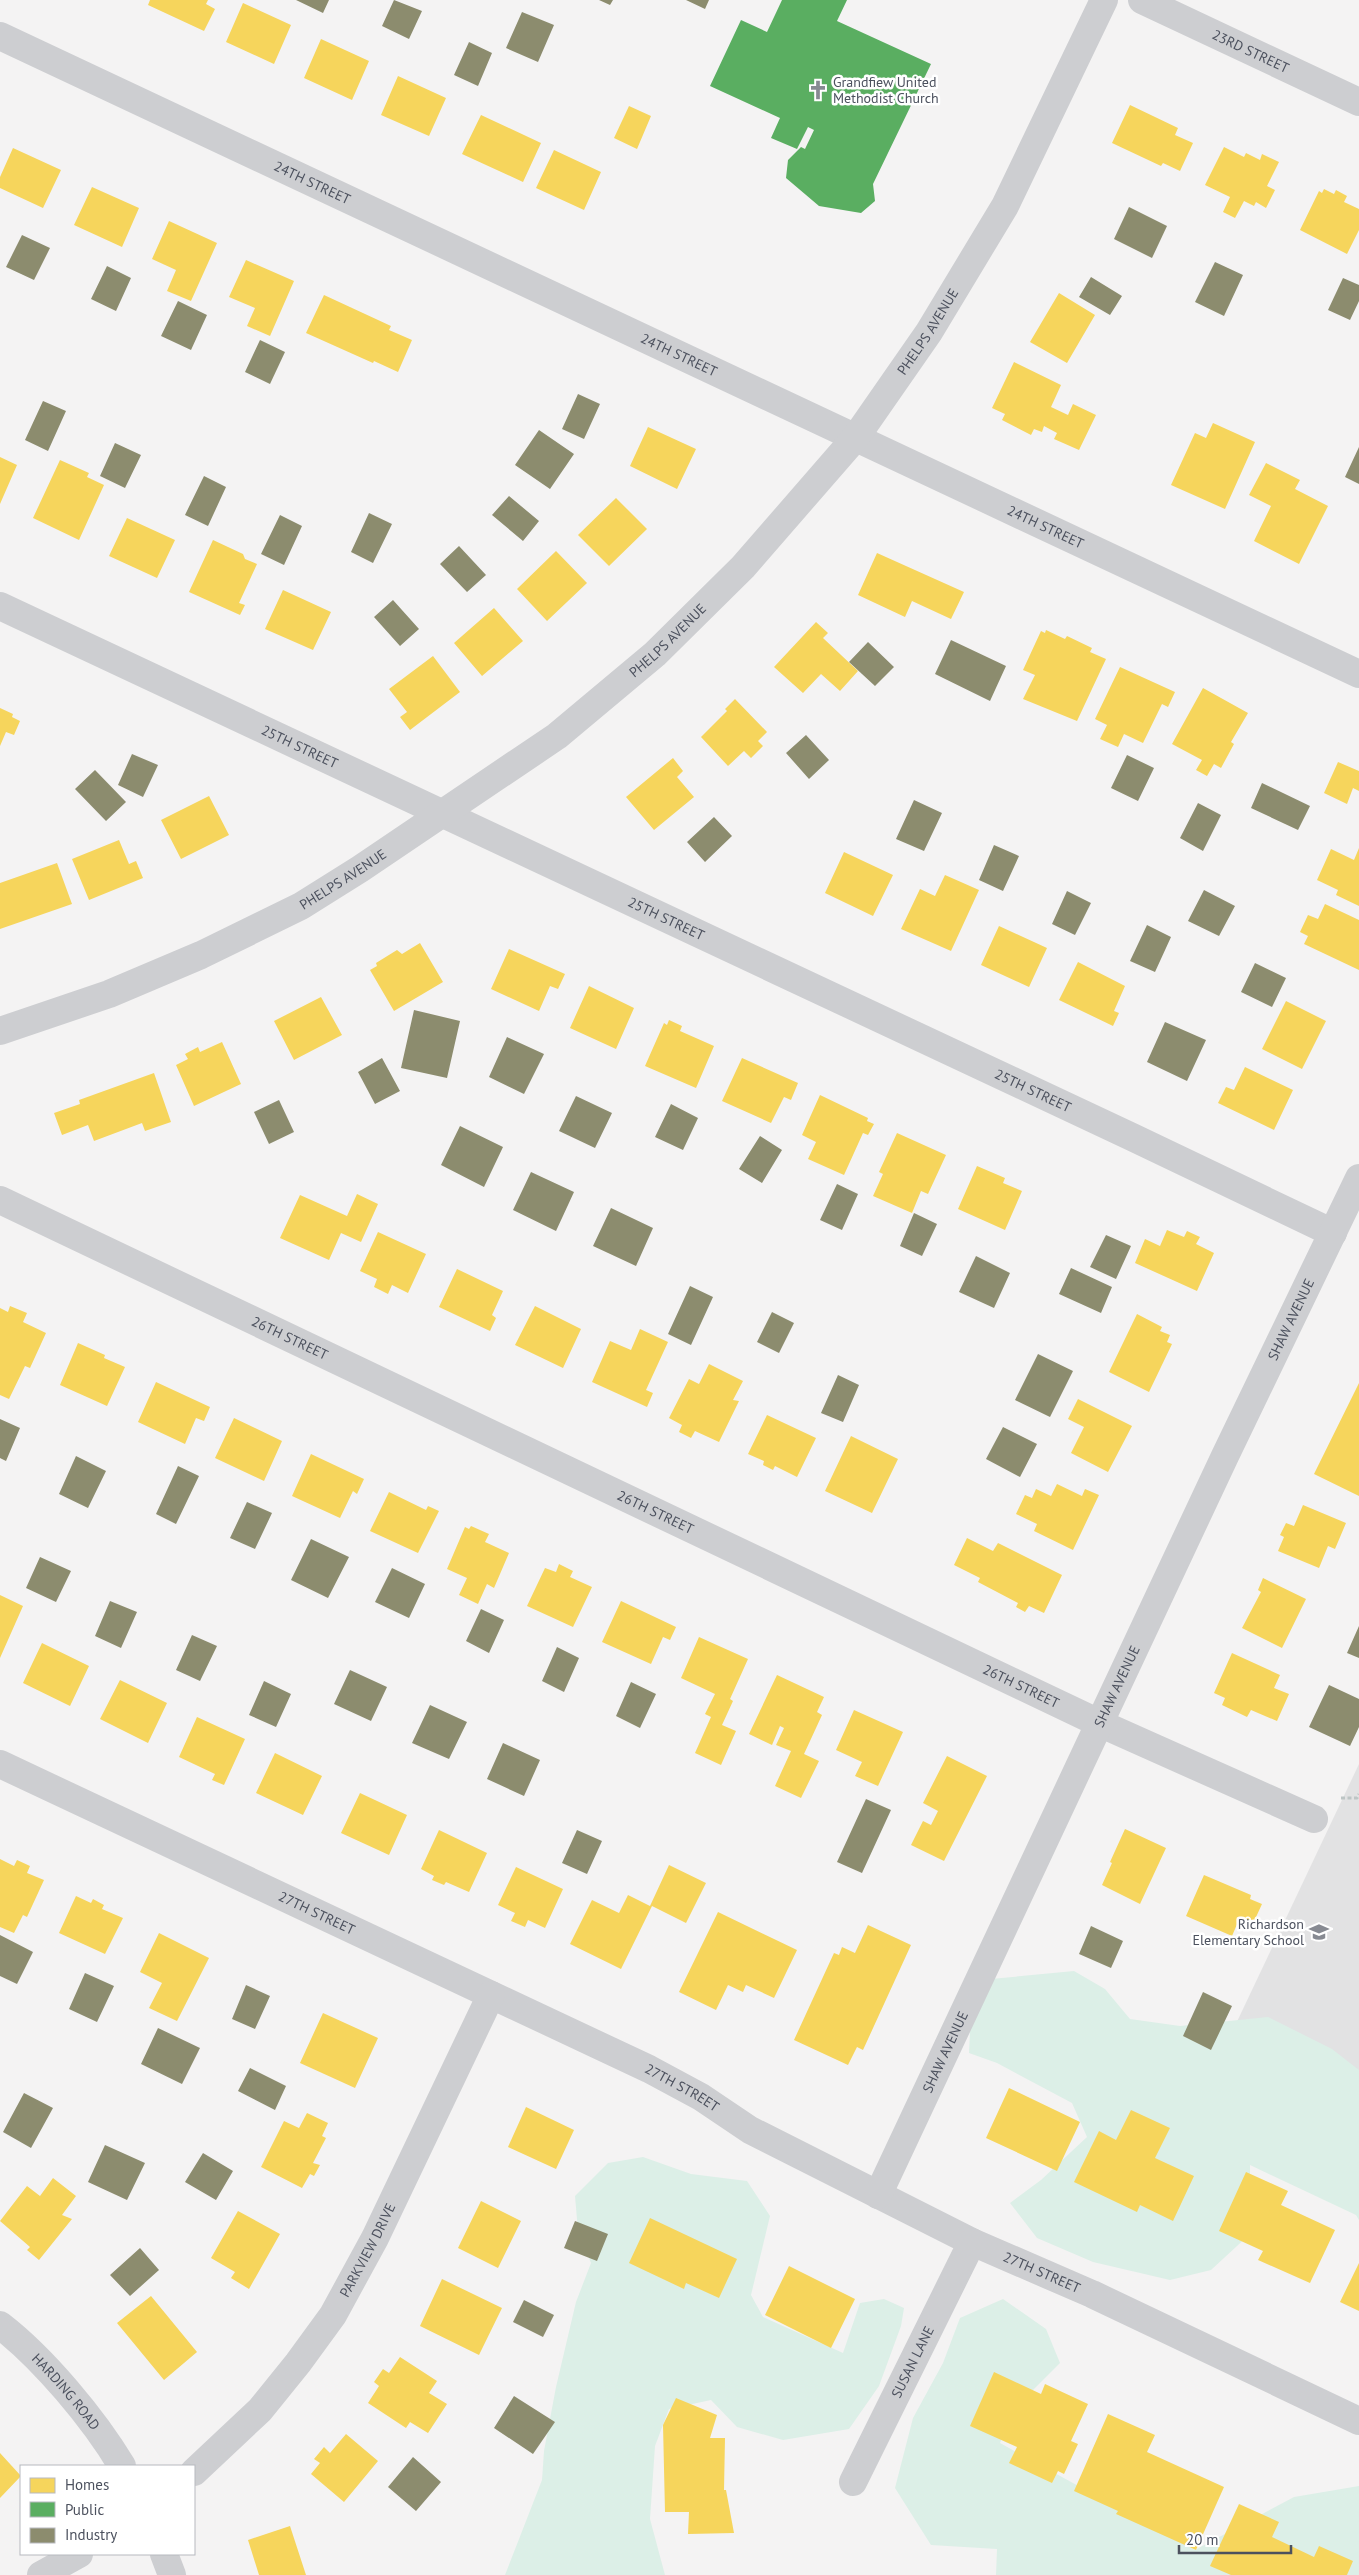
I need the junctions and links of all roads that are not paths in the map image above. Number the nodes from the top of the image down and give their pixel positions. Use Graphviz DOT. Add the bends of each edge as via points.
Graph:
graph roads {
  1 [pos="1104,0"];
  2 [pos="1142,0"];
  3 [pos="0,36"];
  4 [pos="1359,102"];
  5 [pos="856,437"];
  6 [pos="0,606"];
  7 [pos="1359,674"];
  8 [pos="441,812"];
  9 [pos="0,1031"];
  10 [pos="1359,1178"];
  11 [pos="0,1200"];
  12 [pos="1333,1233"];
  13 [pos="1100,1723"];
  14 [pos="0,1764"];
  15 [pos="1314,1818"];
  16 [pos="491,1995"];
  17 [pos="878,2195"];
  18 [pos="972,2242"];
  19 [pos="0,2324"];
  20 [pos="1359,2421"];
  21 [pos="121,2465"];
  22 [pos="195,2471"];
  23 [pos="854,2482"];
  24 [pos="77,2555"];
  25 [pos="164,2555"];
  26 [pos="40,2575"];
  27 [pos="172,2575"];
  1 -- 5 [label="street, PHELPS AVENUE" via="1004,206 928,332"];
  2 -- 4 [label="street, 23RD STREET"];
  3 -- 5 [label="street, 24TH STREET"];
  5 -- 7 [label="street, 24TH STREET"];
  5 -- 8 [label="street, PHELPS AVENUE" via="740,570 655,654 557,736"];
  6 -- 8 [label="street, 25TH STREET"];
  8 -- 9 [label="street, PHELPS AVENUE" via="301,906 201,955 109,994"];
  8 -- 12 [label="street, 25TH STREET"];
  10 -- 12 [label="street, SHAW AVENUE"];
  11 -- 13 [label="street, 26TH STREET"];
  12 -- 13 [label="street, SHAW AVENUE"];
  13 -- 15 [label="street, 26TH STREET"];
  13 -- 17 [label="street, SHAW AVENUE"];
  14 -- 16 [label="street, 27TH STREET"];
  16 -- 17 [label="street, 27TH STREET" via="649,2069 750,2130"];
  16 -- 22 [label="street, PARKVIEW DRIVE" via="374,2238 333,2315 260,2410"];
  17 -- 18 [label="street, 27TH STREET"];
  18 -- 20 [label="street, 27TH STREET" via="1092,2294"];
  18 -- 23 [label="street, SUSAN LANE"];
  19 -- 21 [label="street, HARDING ROAD" via="78,2404"];
  24 -- 26 [label="street"];
  25 -- 27 [label="street"];
}
